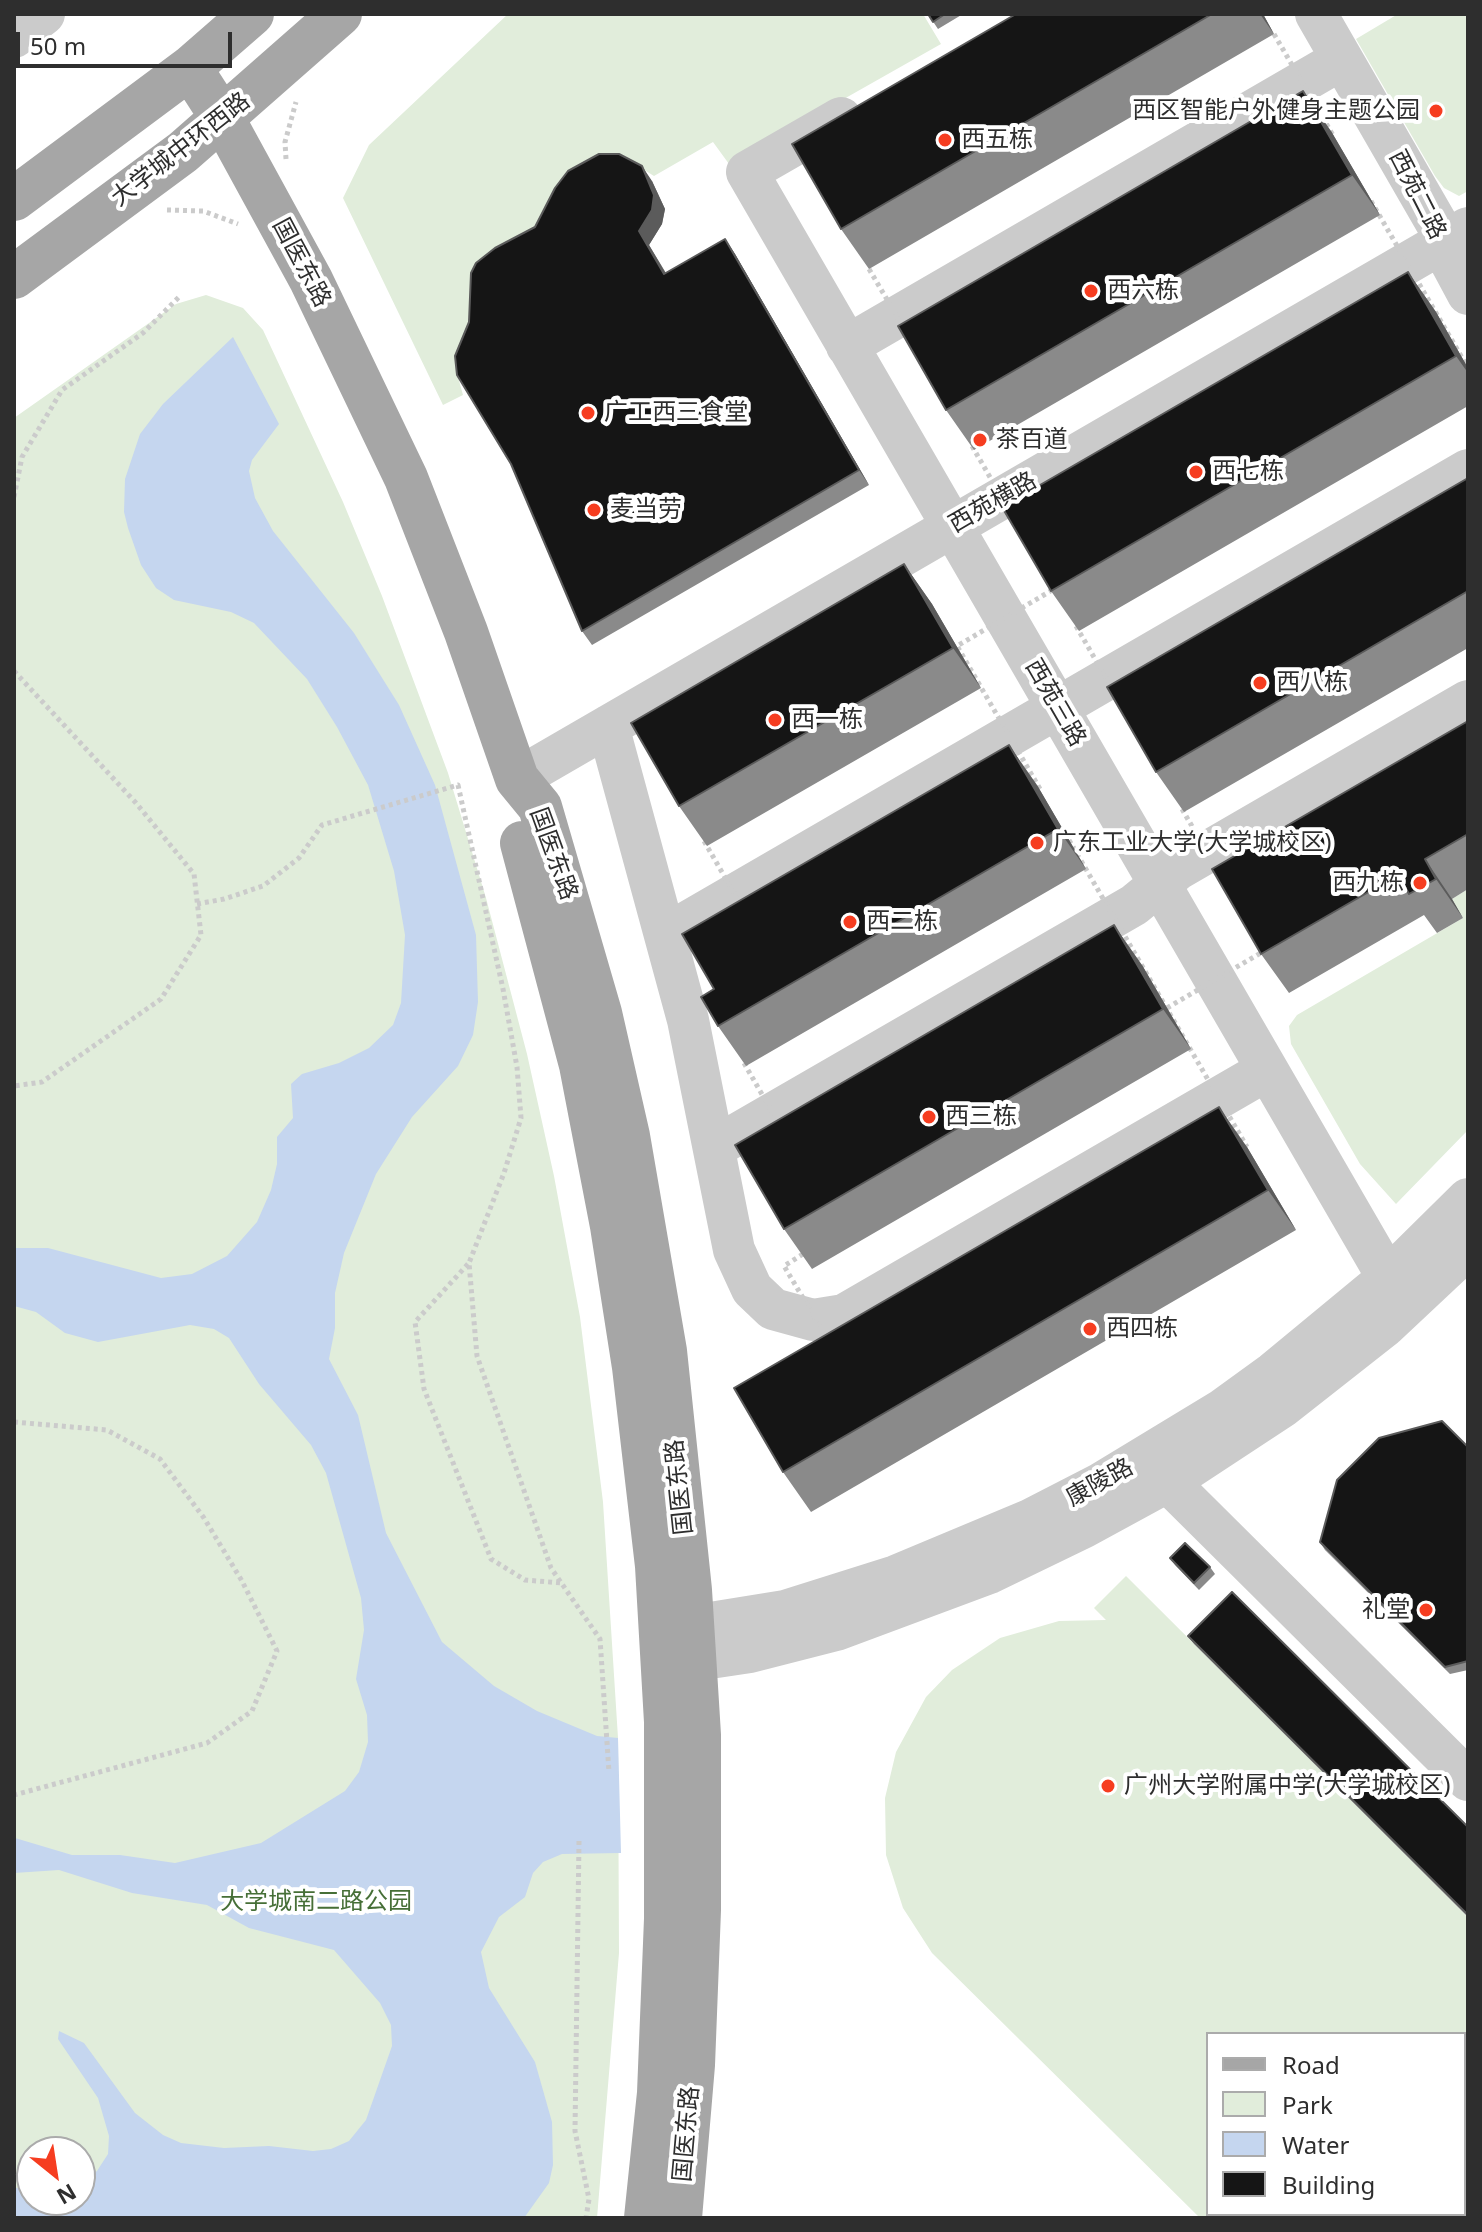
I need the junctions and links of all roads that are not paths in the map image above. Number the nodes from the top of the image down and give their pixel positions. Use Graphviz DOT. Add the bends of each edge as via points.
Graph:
graph roads {
  1 [pos="44,14"];
  2 [pos="252,14"];
  3 [pos="340,14"];
  4 [pos="1316,14"];
  5 [pos="14,37"];
  6 [pos="1342,59"];
  7 [pos="190,68"];
  8 [pos="870,101"];
  9 [pos="223,119"];
  10 [pos="14,199"];
  11 [pos="1455,235"];
  12 [pos="14,277"];
  13 [pos="1468,294"];
  14 [pos="847,346"];
  15 [pos="1468,470"];
  16 [pos="952,527"];
  17 [pos="1468,701"];
  18 [pos="1057,708"];
  19 [pos="608,726"];
  20 [pos="517,779"];
  21 [pos="1160,885"];
  22 [pos="667,934"];
  23 [pos="1267,1070"];
  24 [pos="715,1147"];
  25 [pos="1468,1199"];
  26 [pos="1468,1248"];
  27 [pos="1388,1278"];
  28 [pos="1168,1482"];
  29 [pos="678,1646"];
  30 [pos="1468,1780"];
  31 [pos="646,2218"];
  32 [pos="680,2218"];
  1 -- 5 [label="street"];
  2 -- 7 [label="main road"];
  3 -- 9 [label="main road, 大学城中环西路"];
  4 -- 6 [label="street, 西苑二路"];
  6 -- 11 [label="street, 西苑二路" via="1437,224"];
  6 -- 14 [label="street"];
  7 -- 9 [label="main road, 国医东路"];
  7 -- 10 [label="main road"];
  8 -- 14 [label="street, 西苑三路" via="747,172"];
  9 -- 12 [label="main road, 大学城中环西路"];
  9 -- 20 [label="main road, 国医东路" via="384,428 466,632"];
  11 -- 13 [label="street, 西苑二路"];
  11 -- 16 [label="street, 西苑横路"];
  14 -- 16 [label="street, 西苑三路"];
  15 -- 18 [label="street"];
  16 -- 18 [label="street, 西苑三路"];
  16 -- 19 [label="street, 西苑横路"];
  17 -- 21 [label="street" via="1178,869"];
  18 -- 21 [label="street, 西苑三路"];
  18 -- 22 [label="street"];
  19 -- 20 [label="street, 西苑横路"];
  19 -- 22 [label="street"];
  20 -- 29 [label="main road, 国医东路" via="540,807 566,888 628,1136 665,1351"];
  21 -- 23 [label="street, 西苑三路"];
  21 -- 24 [label="street" via="1134,905"];
  22 -- 24 [label="street"];
  23 -- 24 [label="street" via="840,1325 773,1309 752,1289 734,1250"];
  23 -- 27 [label="street, 西苑三路"];
  25 -- 27 [label="street, 康陵路"];
  26 -- 28 [label="street, 康陵路" via="1332,1369"];
  27 -- 29 [label="street, 康陵路" via="1222,1410 1100,1484 1030,1520 896,1576"];
  28 -- 29 [label="street, 康陵路" via="1033,1554 905,1607 795,1643"];
  28 -- 30 [label="street"];
  29 -- 31 [label="main road, 国医东路" via="659,2093"];
  29 -- 32 [label="main road, 国医东路" via="699,1735 693,2065"];
}
